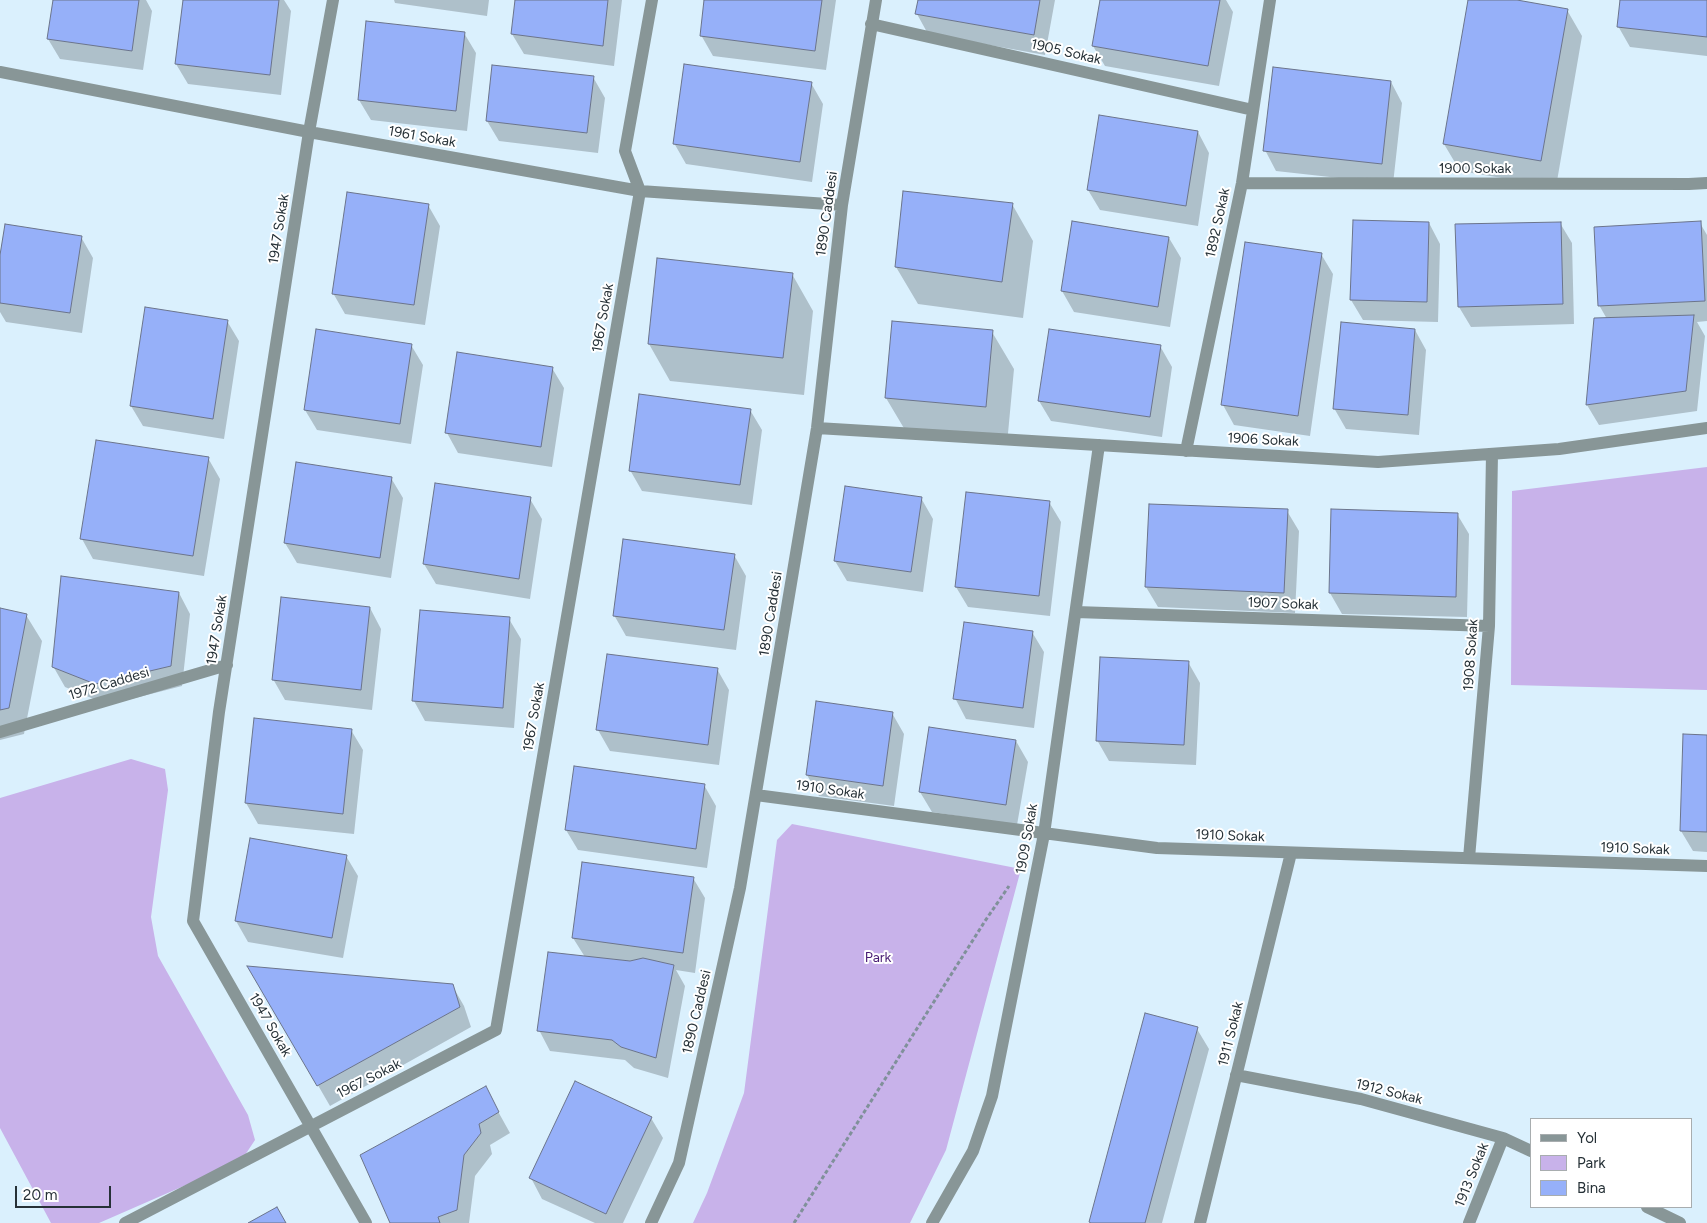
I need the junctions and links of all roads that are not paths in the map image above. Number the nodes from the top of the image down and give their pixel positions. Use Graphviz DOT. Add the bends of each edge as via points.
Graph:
graph roads {
  1 [pos="333,0"];
  2 [pos="652,0"];
  3 [pos="876,0"];
  4 [pos="1270,0"];
  5 [pos="872,24"];
  6 [pos="0,72"];
  7 [pos="1253,110"];
  8 [pos="309,132"];
  9 [pos="1242,183"];
  10 [pos="1707,183"];
  11 [pos="640,191"];
  12 [pos="842,205"];
  13 [pos="817,428"];
  14 [pos="1707,428"];
  15 [pos="1099,445"];
  16 [pos="1186,450"];
  17 [pos="1492,454"];
  18 [pos="1076,612"];
  19 [pos="1489,626"];
  20 [pos="227,665"];
  21 [pos="0,732"];
  22 [pos="756,796"];
  23 [pos="1044,834"];
  24 [pos="1291,853"];
  25 [pos="1469,858"];
  26 [pos="1707,866"];
  27 [pos="1236,1075"];
  28 [pos="311,1126"];
  29 [pos="1503,1138"];
  30 [pos="1530,1151"];
  31 [pos="1649,1208"];
  32 [pos="125,1223"];
  33 [pos="366,1223"];
  34 [pos="651,1223"];
  35 [pos="932,1223"];
  36 [pos="1200,1223"];
  37 [pos="1469,1223"];
  38 [pos="1680,1223"];
  1 -- 8 [label="street, 1947 Sokak"];
  2 -- 11 [label="street" via="625,151"];
  3 -- 5 [label="street, 1890 Caddesi"];
  4 -- 7 [label="street, 1892 Sokak"];
  5 -- 7 [label="street, 1905 Sokak"];
  5 -- 12 [label="street, 1890 Caddesi"];
  6 -- 8 [label="street, 1961 Sokak"];
  7 -- 9 [label="street, 1892 Sokak"];
  8 -- 11 [label="street, 1961 Sokak"];
  8 -- 20 [label="street, 1947 Sokak"];
  9 -- 10 [label="street, 1900 Sokak"];
  9 -- 16 [label="street, 1892 Sokak"];
  11 -- 12 [label="street, 1961 Sokak"];
  11 -- 28 [label="street, 1967 Sokak" via="496,1030"];
  12 -- 13 [label="street, 1890 Caddesi"];
  13 -- 15 [label="street, 1906 Sokak"];
  13 -- 22 [label="street, 1890 Caddesi"];
  14 -- 17 [label="street, 1906 Sokak" via="1559,449"];
  15 -- 16 [label="street, 1906 Sokak"];
  15 -- 18 [label="street, 1909 Sokak"];
  16 -- 17 [label="street, 1906 Sokak" via="1378,462"];
  17 -- 19 [label="street, 1908 Sokak"];
  18 -- 19 [label="street, 1907 Sokak"];
  18 -- 23 [label="street, 1909 Sokak"];
  19 -- 25 [label="street, 1908 Sokak"];
  20 -- 21 [label="street, 1972 Caddesi"];
  20 -- 28 [label="street, 1947 Sokak" via="193,921"];
  22 -- 23 [label="street, 1910 Sokak"];
  22 -- 34 [label="street, 1890 Caddesi" via="740,888 679,1164"];
  23 -- 24 [label="street, 1910 Sokak" via="1156,848"];
  23 -- 35 [label="street, 1909 Sokak" via="992,1096 973,1151"];
  24 -- 25 [label="street, 1910 Sokak"];
  24 -- 27 [label="street, 1911 Sokak"];
  25 -- 26 [label="street, 1910 Sokak"];
  27 -- 29 [label="street, 1912 Sokak" via="1361,1099"];
  27 -- 36 [label="street, 1911 Sokak"];
  28 -- 32 [label="street, 1967 Sokak"];
  28 -- 33 [label="street, 1947 Sokak"];
  29 -- 30 [label="street, 1912 Sokak"];
  29 -- 37 [label="street, 1913 Sokak"];
  31 -- 38 [label="street"];
}
